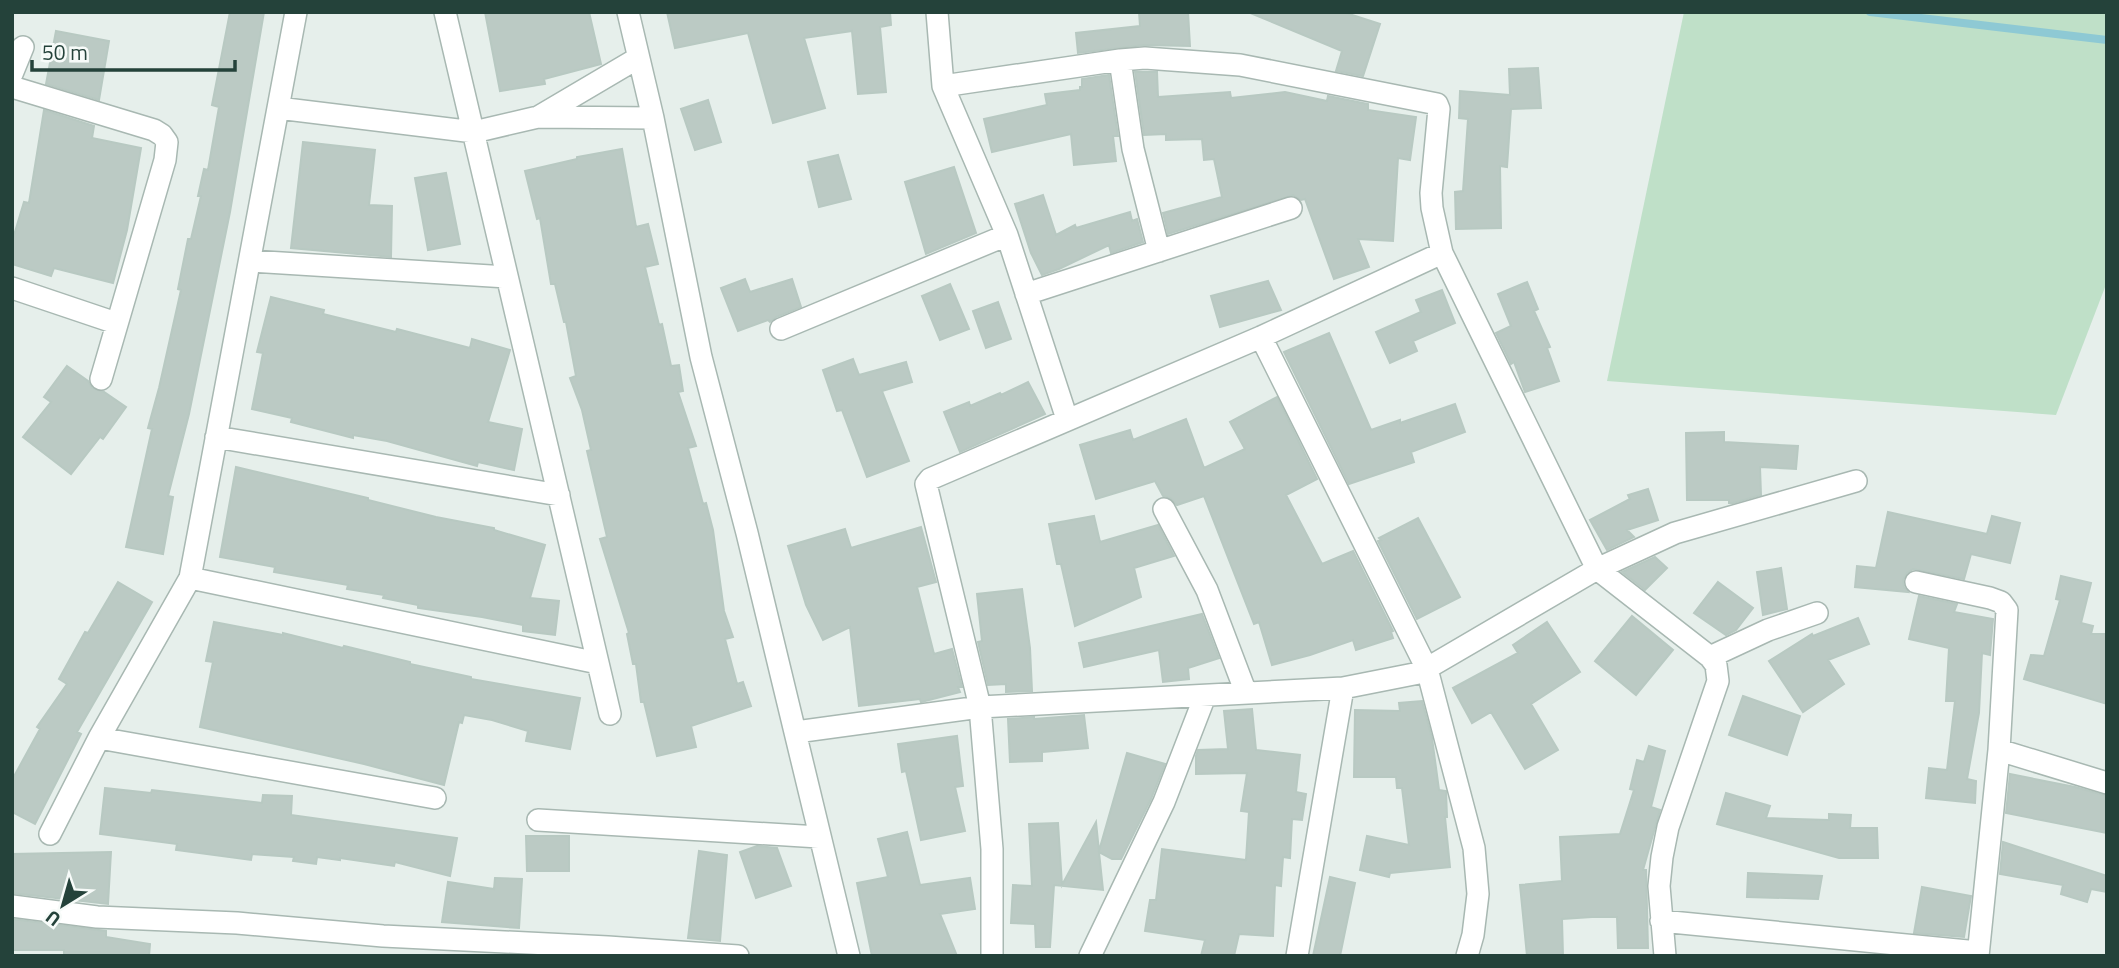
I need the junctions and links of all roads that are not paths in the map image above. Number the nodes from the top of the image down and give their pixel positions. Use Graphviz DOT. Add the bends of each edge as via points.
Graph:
graph roads {
  1 [pos="296,12"];
  2 [pos="445,12"];
  3 [pos="628,12"];
  4 [pos="937,12"];
  5 [pos="23,47"];
  6 [pos="638,58"];
  7 [pos="1120,60"];
  8 [pos="12,74"];
  9 [pos="12,86"];
  10 [pos="943,86"];
  11 [pos="278,108"];
  12 [pos="538,117"];
  13 [pos="653,118"];
  14 [pos="474,132"];
  15 [pos="1291,208"];
  16 [pos="1007,236"];
  17 [pos="1159,251"];
  18 [pos="1442,253"];
  19 [pos="250,261"];
  20 [pos="507,277"];
  21 [pos="12,288"];
  22 [pos="1026,294"];
  23 [pos="116,323"];
  24 [pos="781,329"];
  25 [pos="1261,337"];
  26 [pos="101,379"];
  27 [pos="1067,419"];
  28 [pos="216,437"];
  29 [pos="1856,481"];
  30 [pos="558,495"];
  31 [pos="1164,509"];
  32 [pos="1597,569"];
  33 [pos="190,578"];
  34 [pos="1916,582"];
  35 [pos="1817,613"];
  36 [pos="1710,657"];
  37 [pos="598,663"];
  38 [pos="1427,669"];
  39 [pos="1343,688"];
  40 [pos="1246,694"];
  41 [pos="1205,696"];
  42 [pos="980,707"];
  43 [pos="610,714"];
  44 [pos="796,732"];
  45 [pos="99,738"];
  46 [pos="1999,750"];
  47 [pos="2107,783"];
  48 [pos="435,798"];
  49 [pos="538,820"];
  50 [pos="50,834"];
  51 [pos="818,837"];
  52 [pos="12,906"];
  53 [pos="1661,921"];
  54 [pos="382,946"];
  55 [pos="1978,954"];
  56 [pos="738,956"];
  57 [pos="849,956"];
  58 [pos="992,956"];
  59 [pos="1090,956"];
  60 [pos="1297,956"];
  61 [pos="1467,956"];
  62 [pos="1665,956"];
  1 -- 11 [label="street"];
  2 -- 14 [label="street"];
  3 -- 6 [label="street"];
  4 -- 10 [label="street"];
  5 -- 8 [label="street"];
  6 -- 12 [label="street"];
  6 -- 13 [label="street"];
  7 -- 10 [label="street"];
  7 -- 17 [label="street" via="1133,149"];
  7 -- 18 [label="street" via="1240,65 1435,102 1439,109 1431,193"];
  9 -- 23 [label="street" via="154,130 167,142 149,219"];
  10 -- 16 [label="street"];
  11 -- 14 [label="street"];
  11 -- 19 [label="street"];
  12 -- 13 [label="street"];
  12 -- 14 [label="street"];
  13 -- 44 [label="street" via="701,357"];
  14 -- 20 [label="street"];
  15 -- 17 [label="street"];
  16 -- 22 [label="street"];
  16 -- 24 [label="street"];
  17 -- 22 [label="street"];
  18 -- 25 [label="street"];
  18 -- 32 [label="street"];
  19 -- 20 [label="street"];
  19 -- 28 [label="street"];
  20 -- 30 [label="street"];
  21 -- 23 [label="street"];
  22 -- 27 [label="street"];
  23 -- 26 [label="street"];
  25 -- 27 [label="street"];
  25 -- 38 [label="street"];
  27 -- 42 [label="street" via="926,484"];
  28 -- 30 [label="street"];
  28 -- 33 [label="street"];
  29 -- 32 [label="street" via="1675,533"];
  30 -- 37 [label="street"];
  31 -- 40 [label="street" via="1208,590"];
  32 -- 36 [label="street"];
  32 -- 38 [label="street"];
  33 -- 37 [label="street"];
  33 -- 45 [label="street"];
  34 -- 46 [label="street" via="1990,598 2007,610"];
  35 -- 36 [label="street"];
  36 -- 53 [label="street" via="1718,681 1668,827 1661,857"];
  37 -- 43 [label="street"];
  38 -- 39 [label="street"];
  38 -- 61 [label="street" via="1474,848 1478,894"];
  39 -- 40 [label="street"];
  39 -- 60 [label="street"];
  40 -- 41 [label="street"];
  41 -- 42 [label="street"];
  41 -- 59 [label="street" via="1164,802"];
  42 -- 44 [label="street"];
  42 -- 58 [label="street" via="992,849"];
  44 -- 51 [label="street"];
  45 -- 48 [label="street"];
  45 -- 50 [label="street"];
  46 -- 47 [label="street"];
  46 -- 55 [label="street"];
  49 -- 51 [label="street"];
  51 -- 57 [label="street"];
  52 -- 54 [label="street" via="97,917 237,923"];
  53 -- 55 [label="street"];
  53 -- 62 [label="street"];
  54 -- 56 [label="street" via="608,947"];
}
